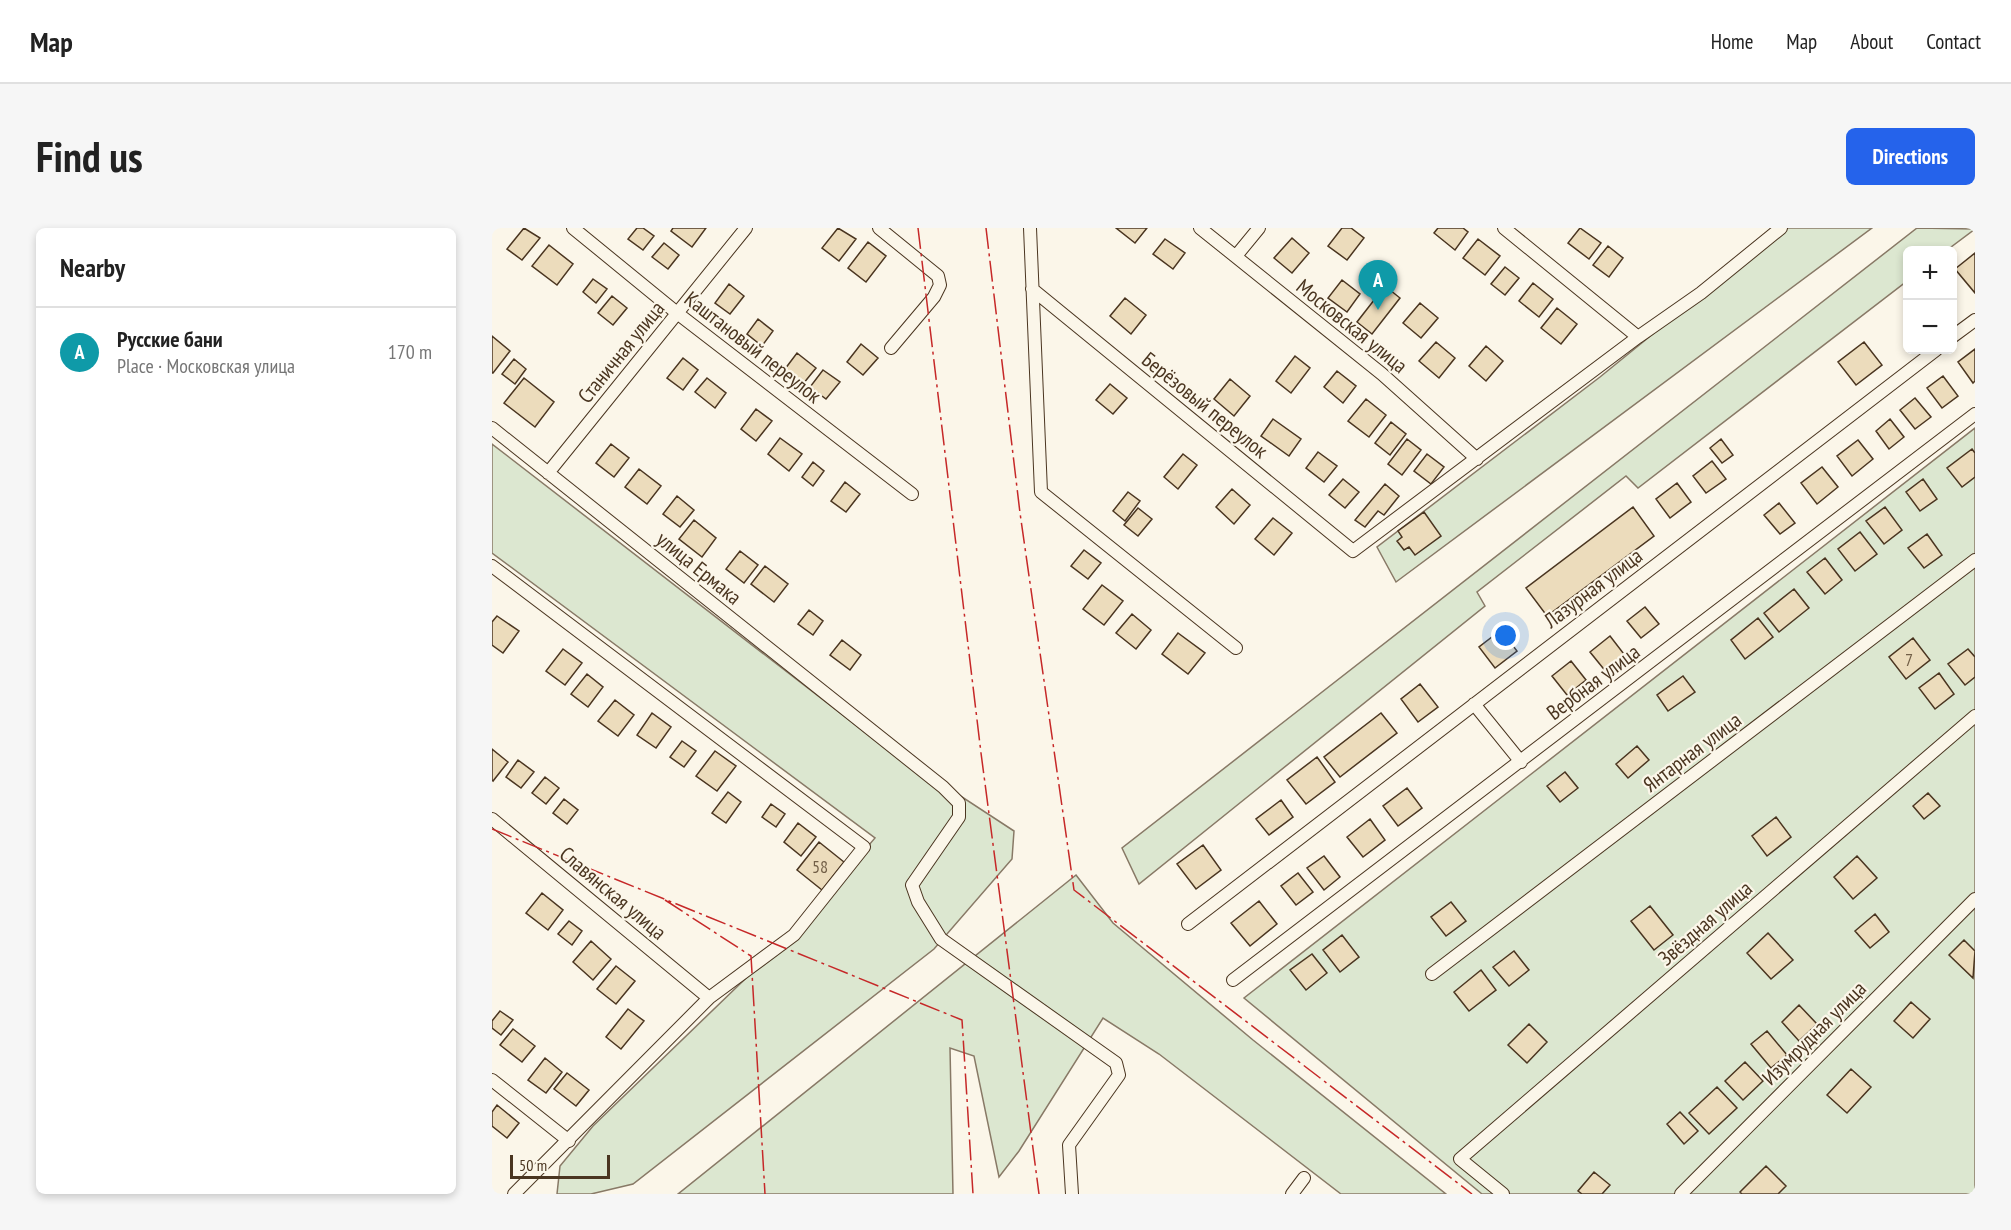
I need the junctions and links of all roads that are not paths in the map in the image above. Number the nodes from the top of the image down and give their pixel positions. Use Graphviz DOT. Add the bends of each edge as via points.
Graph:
graph roads {
  1 [pos="573,228"];
  2 [pos="746,228"];
  3 [pos="879,228"];
  4 [pos="1030,228"];
  5 [pos="1200,228"];
  6 [pos="1259,228"];
  7 [pos="1504,228"];
  8 [pos="1781,228"];
  9 [pos="1236,256"];
  10 [pos="1032,289"];
  11 [pos="677,313"];
  12 [pos="1975,320"];
  13 [pos="1957,334"];
  14 [pos="1638,337"];
  15 [pos="891,348"];
  16 [pos="1931,354"];
  17 [pos="1975,414"];
  18 [pos="492,428"];
  19 [pos="1477,459"];
  20 [pos="548,473"];
  21 [pos="912,494"];
  22 [pos="1975,560"];
  23 [pos="492,566"];
  24 [pos="1236,648"];
  25 [pos="1474,704"];
  26 [pos="1975,716"];
  27 [pos="1521,762"];
  28 [pos="492,819"];
  29 [pos="1975,899"];
  30 [pos="1188,924"];
  31 [pos="1432,974"];
  32 [pos="1233,980"];
  33 [pos="709,998"];
  34 [pos="492,1080"];
  35 [pos="569,1141"];
  36 [pos="1304,1178"];
  37 [pos="514,1194"];
  38 [pos="1072,1194"];
  39 [pos="1292,1194"];
  40 [pos="1503,1194"];
  41 [pos="1681,1194"];
  1 -- 11 [label="street, Каштановый переулок"];
  2 -- 11 [label="street, Станичная улица"];
  3 -- 15 [label="street" via="938,276 940,285"];
  4 -- 10 [label="street"];
  5 -- 9 [label="street, Московская улица"];
  6 -- 9 [label="street"];
  7 -- 14 [label="street"];
  8 -- 14 [label="street" via="1701,293"];
  9 -- 19 [label="street, Московская улица" via="1382,374"];
  10 -- 19 [label="street, Берёзовый переулок" via="1353,551"];
  10 -- 24 [label="street" via="1041,492"];
  11 -- 20 [label="street, Станичная улица"];
  11 -- 21 [label="street, Каштановый переулок"];
  12 -- 13 [label="street"];
  14 -- 19 [label="street"];
  16 -- 25 [label="street, Лазурная улица"];
  17 -- 27 [label="street, Вербная улица"];
  18 -- 20 [label="street, улица Ермака"];
  20 -- 38 [label="street, улица Ермака" via="944,787 959,803 959,817 912,885 918,902 941,939 1116,1063 1119,1075 1069,1145"];
  22 -- 31 [label="street, Янтарная улица"];
  23 -- 33 [label="street" via="864,847 794,935"];
  25 -- 27 [label="street"];
  25 -- 30 [label="street, Лазурная улица"];
  26 -- 40 [label="street, Звёздная улица" via="1460,1159"];
  27 -- 32 [label="street, Вербная улица"];
  28 -- 33 [label="street, Славянская улица"];
  29 -- 41 [label="street, Изумрудная улица"];
  33 -- 35 [label="street"];
  34 -- 35 [label="street"];
  35 -- 37 [label="street"];
  36 -- 39 [label="street"];
}
